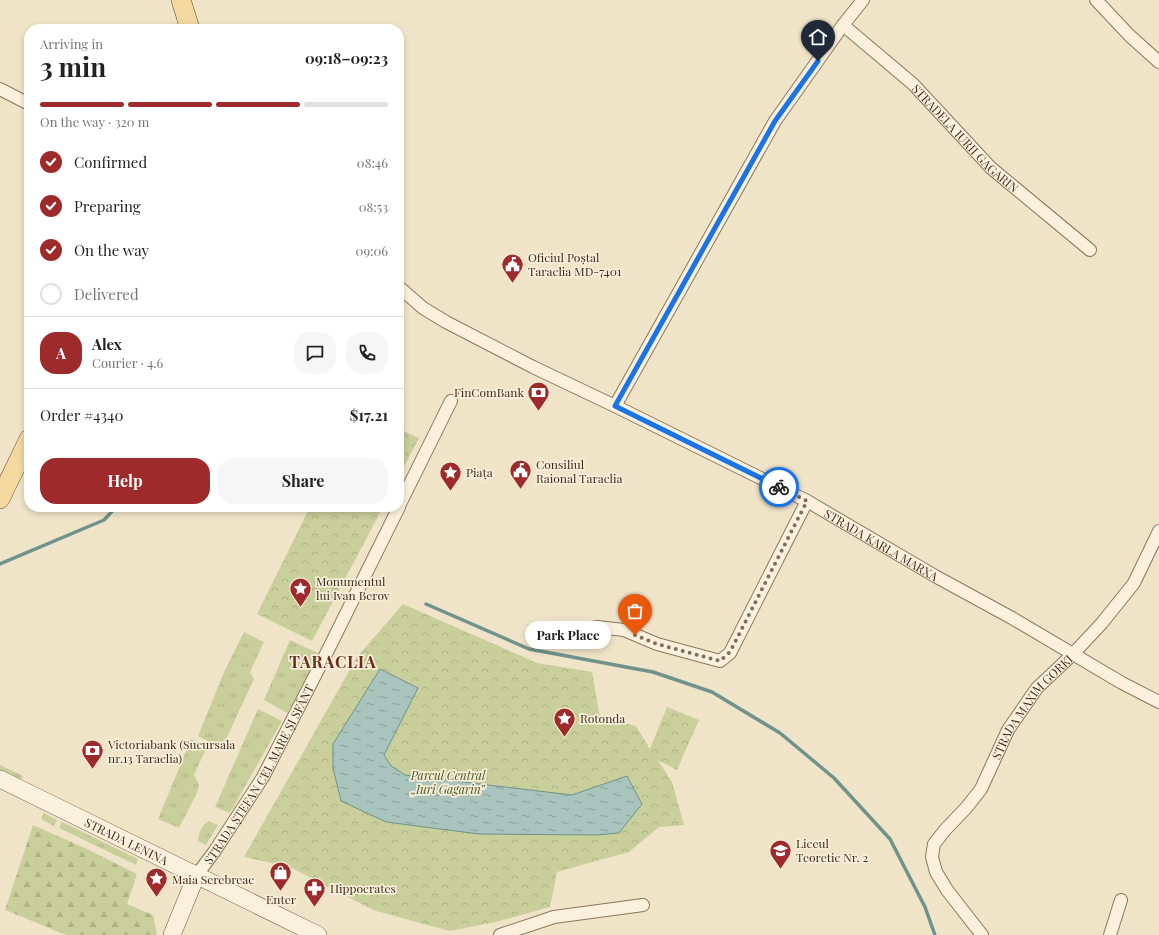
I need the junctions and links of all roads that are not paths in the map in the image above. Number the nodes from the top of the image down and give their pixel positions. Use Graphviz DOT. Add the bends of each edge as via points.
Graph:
graph roads {
  1 [pos="181,0"];
  2 [pos="864,0"];
  3 [pos="1096,0"];
  4 [pos="188,24"];
  5 [pos="843,25"];
  6 [pos="1159,62"];
  7 [pos="0,89"];
  8 [pos="24,101"];
  9 [pos="1090,250"];
  10 [pos="404,291"];
  11 [pos="452,401"];
  12 [pos="615,406"];
  13 [pos="24,449"];
  14 [pos="404,497"];
  15 [pos="0,499"];
  16 [pos="807,501"];
  17 [pos="397,512"];
  18 [pos="1159,531"];
  19 [pos="578,631"];
  20 [pos="1073,654"];
  21 [pos="1159,702"];
  22 [pos="0,780"];
  23 [pos="196,876"];
  24 [pos="1121,900"];
  25 [pos="644,906"];
  26 [pos="172,935"];
  27 [pos="318,935"];
  28 [pos="500,935"];
  29 [pos="982,935"];
  30 [pos="1110,935"];
  1 -- 4 [label="main road"];
  2 -- 5 [label="street"];
  3 -- 6 [label="street"];
  5 -- 9 [label="street, STRADELA IURII GAGARIN" via="913,84 991,168"];
  5 -- 12 [label="street" via="775,121"];
  7 -- 8 [label="street"];
  10 -- 12 [label="street, STRADA KARLA MARXA" via="423,308 446,322"];
  11 -- 14 [label="street, STRADA ȘTEFAN CEL MARE ȘI SFÂNT"];
  12 -- 16 [label="street, STRADA KARLA MARXA"];
  13 -- 15 [label="main road"];
  16 -- 19 [label="street" via="730,652 720,661 657,644 624,630 597,627"];
  16 -- 20 [label="street, STRADA KARLA MARXA"];
  17 -- 23 [label="street, STRADA ȘTEFAN CEL MARE ȘI SFÂNT" via="263,777"];
  18 -- 20 [label="street, STRADA MAXIM GORKI" via="1134,583"];
  20 -- 21 [label="street, STRADA KARLA MARXA"];
  20 -- 29 [label="street, STRADA MAXIM GORKI" via="1036,688 1008,730 980,789 934,844 932,857 936,872"];
  22 -- 23 [label="main road, STRADA LENINA"];
  23 -- 26 [label="main road, STRADA ȘTEFAN CEL MARE ȘI SFÂNT"];
  23 -- 27 [label="main road, STRADA LENINA"];
  24 -- 30 [label="street"];
  25 -- 28 [label="street" via="554,917"];
}
